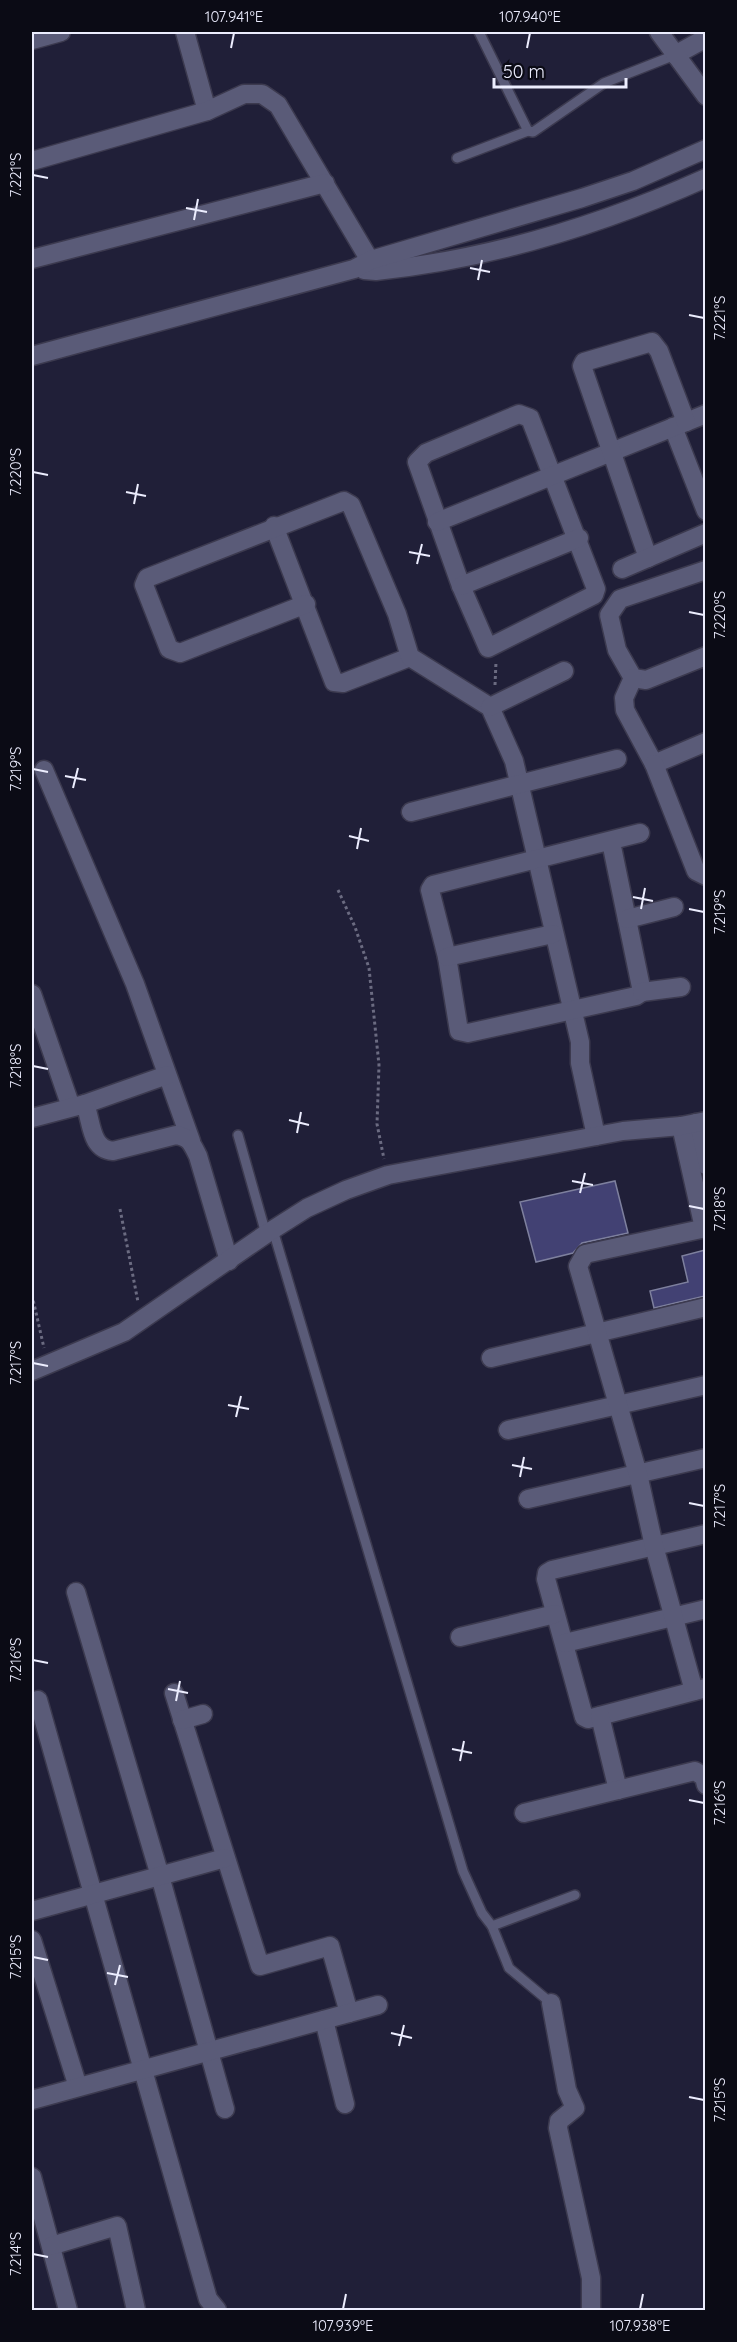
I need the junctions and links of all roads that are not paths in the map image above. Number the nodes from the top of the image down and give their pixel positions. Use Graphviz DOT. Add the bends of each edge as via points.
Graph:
graph roads {
  1 [pos="61,32"];
  2 [pos="185,32"];
  3 [pos="479,32"];
  4 [pos="659,32"];
  5 [pos="705,38"];
  6 [pos="32,40"];
  7 [pos="675,55"];
  8 [pos="705,96"];
  9 [pos="207,111"];
  10 [pos="528,131"];
  11 [pos="705,149"];
  12 [pos="457,158"];
  13 [pos="32,161"];
  14 [pos="705,178"];
  15 [pos="325,183"];
  16 [pos="32,259"];
  17 [pos="373,266"];
  18 [pos="32,356"];
  19 [pos="705,414"];
  20 [pos="679,425"];
  21 [pos="611,452"];
  22 [pos="554,475"];
  23 [pos="705,511"];
  24 [pos="437,522"];
  25 [pos="274,526"];
  26 [pos="705,533"];
  27 [pos="579,538"];
  28 [pos="648,558"];
  29 [pos="622,569"];
  30 [pos="705,570"];
  31 [pos="461,585"];
  32 [pos="306,604"];
  33 [pos="705,656"];
  34 [pos="410,657"];
  35 [pos="564,671"];
  36 [pos="633,678"];
  37 [pos="492,706"];
  38 [pos="705,742"];
  39 [pos="616,759"];
  40 [pos="654,764"];
  41 [pos="45,770"];
  42 [pos="515,787"];
  43 [pos="411,812"];
  44 [pos="640,833"];
  45 [pos="611,842"];
  46 [pos="532,860"];
  47 [pos="705,876"];
  48 [pos="674,907"];
  49 [pos="627,919"];
  50 [pos="548,935"];
  51 [pos="447,957"];
  52 [pos="681,987"];
  53 [pos="642,992"];
  54 [pos="32,994"];
  55 [pos="566,1010"];
  56 [pos="167,1076"];
  57 [pos="78,1106"];
  58 [pos="32,1118"];
  59 [pos="694,1123"];
  60 [pos="238,1135"];
  61 [pos="596,1136"];
  62 [pos="191,1141"];
  63 [pos="705,1165"];
  64 [pos="705,1228"];
  65 [pos="269,1232"];
  66 [pos="229,1261"];
  67 [pos="705,1307"];
  68 [pos="597,1331"];
  69 [pos="491,1358"];
  70 [pos="39,1368"];
  71 [pos="705,1385"];
  72 [pos="618,1405"];
  73 [pos="508,1430"];
  74 [pos="705,1458"];
  75 [pos="638,1474"];
  76 [pos="528,1499"];
  77 [pos="705,1534"];
  78 [pos="654,1546"];
  79 [pos="76,1592"];
  80 [pos="705,1609"];
  81 [pos="555,1614"];
  82 [pos="674,1617"];
  83 [pos="460,1637"];
  84 [pos="565,1643"];
  85 [pos="700,1690"];
  86 [pos="174,1693"];
  87 [pos="38,1700"];
  88 [pos="202,1714"];
  89 [pos="600,1716"];
  90 [pos="37,1720"];
  91 [pos="182,1720"];
  92 [pos="705,1785"];
  93 [pos="618,1790"];
  94 [pos="524,1813"];
  95 [pos="225,1858"];
  96 [pos="160,1876"];
  97 [pos="93,1895"];
  98 [pos="575,1895"];
  99 [pos="32,1911"];
  100 [pos="492,1926"];
  101 [pos="32,1940"];
  102 [pos="551,2003"];
  103 [pos="378,2005"];
  104 [pos="349,2013"];
  105 [pos="324,2020"];
  106 [pos="208,2051"];
  107 [pos="143,2069"];
  108 [pos="78,2087"];
  109 [pos="32,2100"];
  110 [pos="345,2104"];
  111 [pos="225,2109"];
  112 [pos="32,2177"];
  113 [pos="51,2246"];
  114 [pos="69,2310"];
  115 [pos="136,2310"];
  116 [pos="218,2310"];
  117 [pos="591,2310"];
  1 -- 6 [label="street"];
  2 -- 9 [label="street"];
  3 -- 10 [label="lane"];
  4 -- 7 [label="street"];
  5 -- 7 [label="street"];
  7 -- 8 [label="street"];
  7 -- 10 [label="lane" via="604,83 537,131"];
  9 -- 13 [label="street"];
  9 -- 15 [label="street" via="244,94 262,94 278,105"];
  10 -- 12 [label="lane"];
  11 -- 17 [label="street" via="582,198"];
  14 -- 17 [label="street" via="587,225 447,263"];
  15 -- 16 [label="street"];
  15 -- 17 [label="street"];
  17 -- 18 [label="street"];
  19 -- 20 [label="street"];
  20 -- 21 [label="street"];
  20 -- 21 [label="street" via="659,351 652,342 584,362 582,373"];
  20 -- 23 [label="street"];
  21 -- 22 [label="street"];
  21 -- 28 [label="street"];
  22 -- 24 [label="street"];
  22 -- 24 [label="street" via="530,418 519,414 511,417 418,458"];
  22 -- 27 [label="street"];
  24 -- 31 [label="street"];
  25 -- 32 [label="street"];
  25 -- 32 [label="street" via="146,580 169,649 188,652"];
  25 -- 34 [label="street" via="344,501 349,503 397,614"];
  26 -- 28 [label="street"];
  27 -- 31 [label="street"];
  27 -- 31 [label="street" via="595,581 594,595 488,648"];
  28 -- 29 [label="street"];
  30 -- 36 [label="street" via="620,599 609,615 617,650"];
  32 -- 34 [label="street" via="334,682 343,683"];
  33 -- 36 [label="street" via="646,680"];
  34 -- 37 [label="street"];
  35 -- 37 [label="street"];
  36 -- 40 [label="street" via="624,698 625,710"];
  37 -- 42 [label="street"];
  38 -- 40 [label="street"];
  39 -- 42 [label="street"];
  40 -- 47 [label="street" via="689,857 696,871"];
  41 -- 56 [label="street" via="130,973"];
  42 -- 43 [label="street"];
  42 -- 46 [label="street"];
  44 -- 45 [label="street"];
  45 -- 46 [label="street"];
  45 -- 49 [label="street"];
  46 -- 50 [label="street"];
  46 -- 51 [label="street" via="431,887"];
  48 -- 49 [label="street"];
  49 -- 53 [label="street"];
  50 -- 51 [label="street"];
  50 -- 55 [label="street"];
  51 -- 55 [label="street" via="459,1031"];
  52 -- 53 [label="street"];
  53 -- 55 [label="street"];
  54 -- 57 [label="street"];
  55 -- 61 [label="street" via="573,1056 580,1063"];
  56 -- 57 [label="street"];
  56 -- 62 [label="street"];
  57 -- 58 [label="street"];
  57 -- 62 [label="street" via="98,1146 105,1150 176,1135"];
  59 -- 61 [label="street"];
  59 -- 63 [label="street"];
  59 -- 64 [label="street"];
  60 -- 65 [label="lane"];
  61 -- 65 [label="street" via="388,1175 307,1208"];
  62 -- 66 [label="street"];
  64 -- 68 [label="street" via="582,1256 579,1273"];
  65 -- 66 [label="street"];
  65 -- 100 [label="lane" via="463,1871"];
  66 -- 70 [label="street" via="124,1332"];
  67 -- 68 [label="street"];
  68 -- 69 [label="street"];
  68 -- 72 [label="street"];
  71 -- 72 [label="street"];
  72 -- 73 [label="street"];
  72 -- 75 [label="street"];
  74 -- 75 [label="street"];
  75 -- 76 [label="street"];
  75 -- 78 [label="street"];
  77 -- 78 [label="street"];
  78 -- 81 [label="street" via="546,1573"];
  78 -- 82 [label="street"];
  79 -- 96 [label="street"];
  80 -- 82 [label="street"];
  81 -- 83 [label="street"];
  81 -- 84 [label="street"];
  82 -- 84 [label="street"];
  82 -- 85 [label="street"];
  84 -- 89 [label="street" via="581,1711 588,1719"];
  85 -- 89 [label="street"];
  86 -- 91 [label="street"];
  87 -- 90 [label="street"];
  88 -- 91 [label="street"];
  89 -- 93 [label="street"];
  90 -- 97 [label="street"];
  91 -- 95 [label="street"];
  92 -- 93 [label="street" via="704,1777 695,1771"];
  93 -- 94 [label="street"];
  95 -- 96 [label="street"];
  95 -- 104 [label="street" via="260,1966 330,1946"];
  96 -- 97 [label="street"];
  96 -- 106 [label="street"];
  97 -- 99 [label="street"];
  97 -- 107 [label="street"];
  98 -- 100 [label="lane"];
  100 -- 102 [label="lane" via="509,1968"];
  101 -- 108 [label="street"];
  102 -- 117 [label="street" via="567,2090 575,2108 559,2121 558,2128 591,2278"];
  103 -- 104 [label="street"];
  104 -- 105 [label="street"];
  105 -- 106 [label="street"];
  105 -- 110 [label="street"];
  106 -- 107 [label="street"];
  106 -- 111 [label="street"];
  107 -- 108 [label="street"];
  107 -- 116 [label="street" via="208,2299"];
  108 -- 109 [label="street"];
  112 -- 113 [label="street"];
  113 -- 114 [label="street"];
  113 -- 115 [label="street" via="117,2226"];
}
